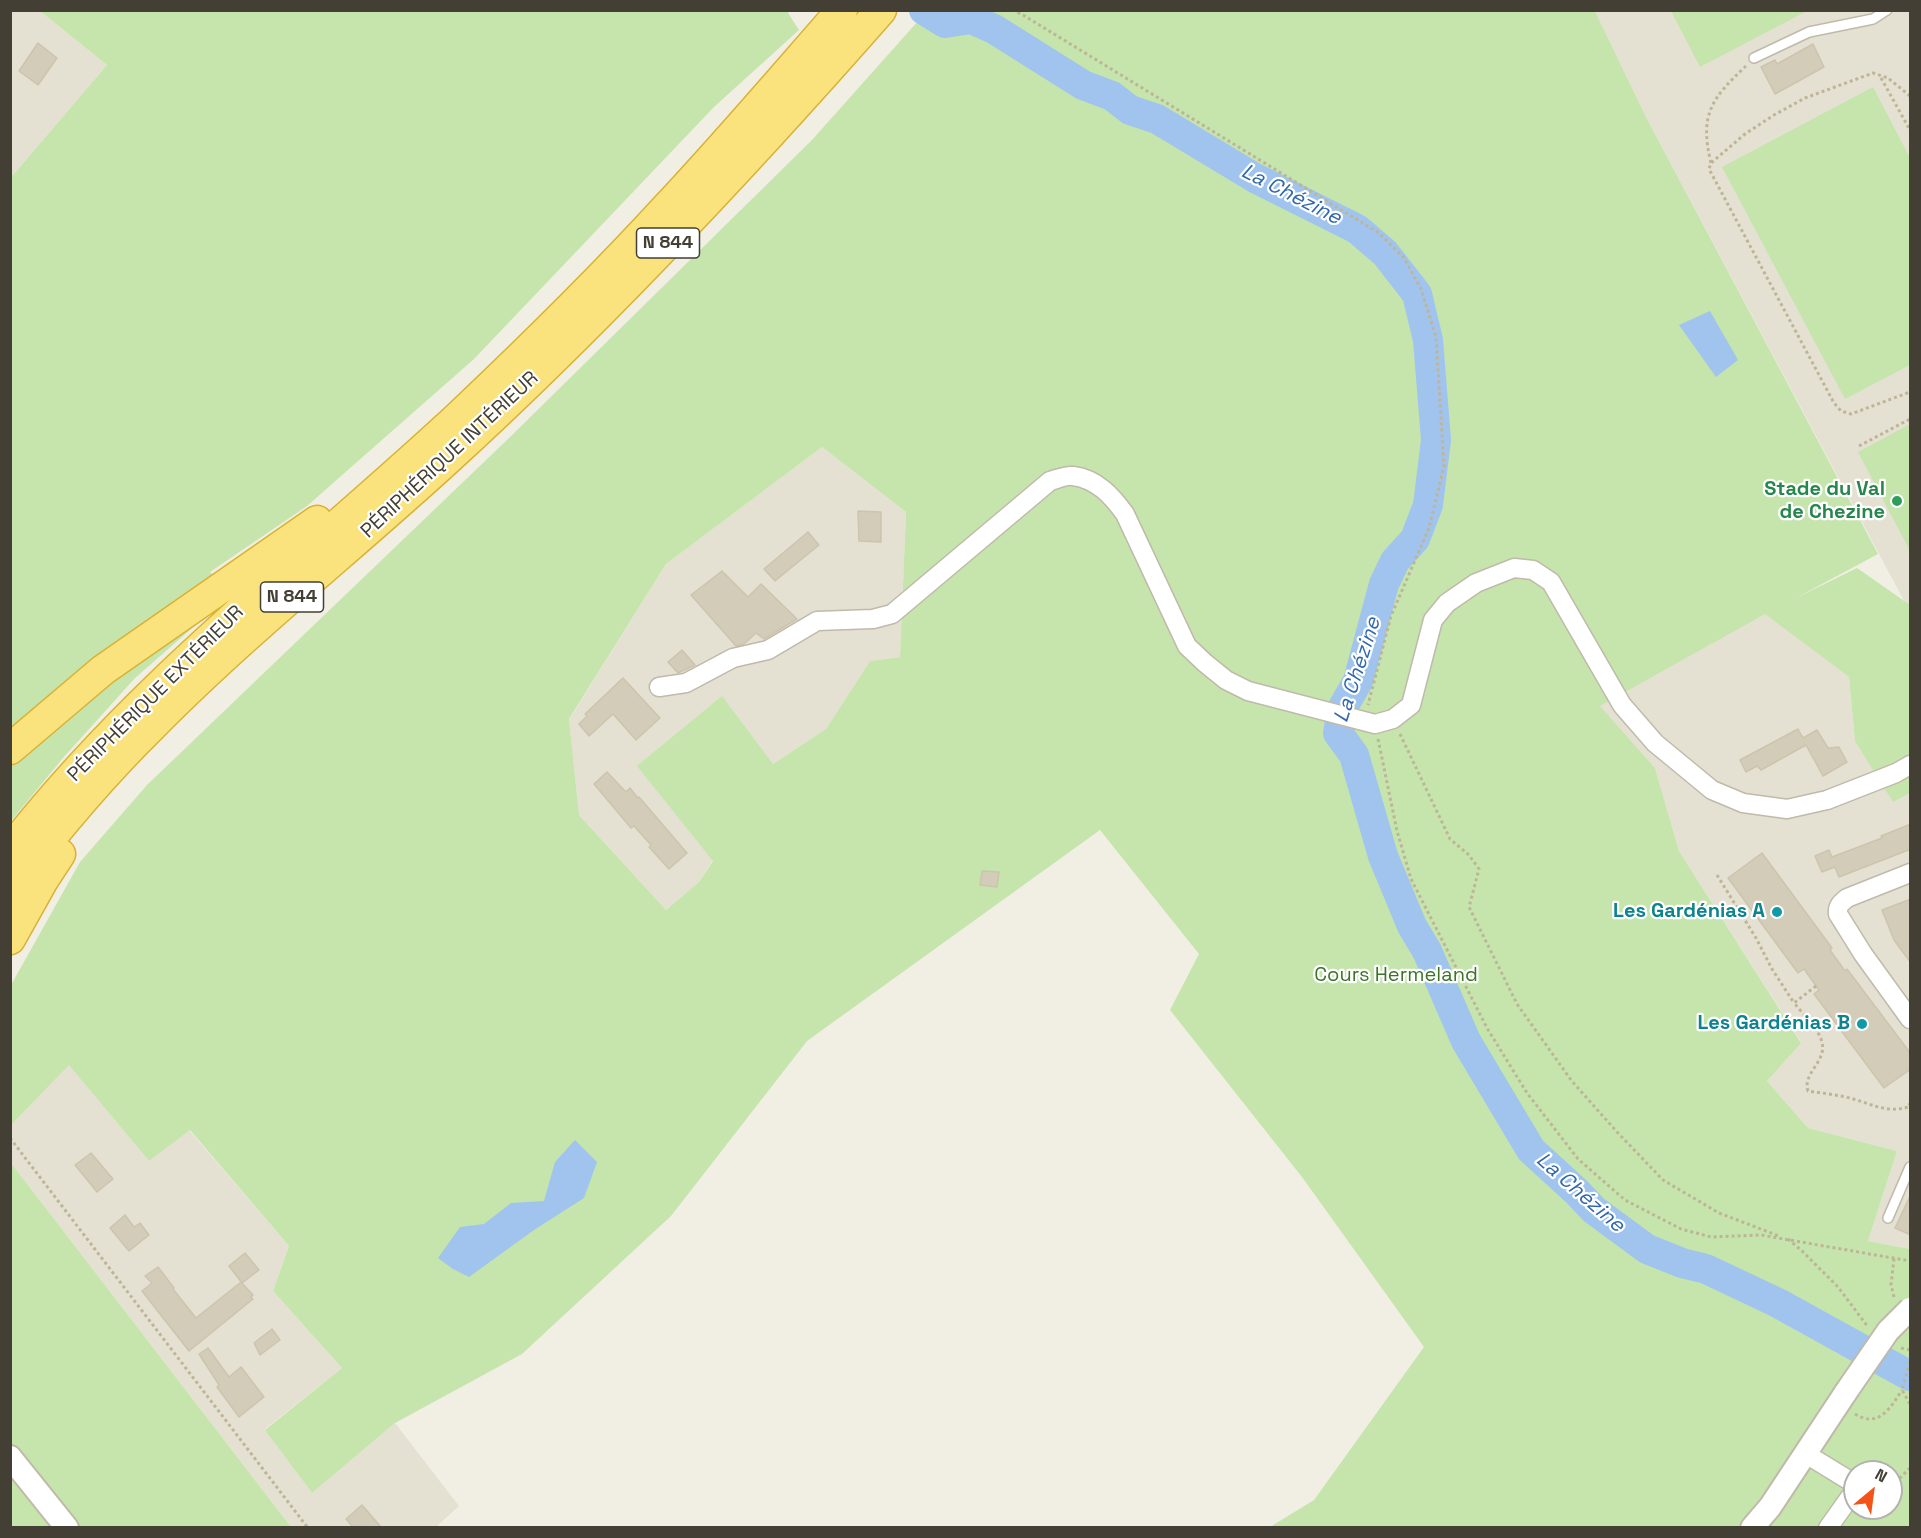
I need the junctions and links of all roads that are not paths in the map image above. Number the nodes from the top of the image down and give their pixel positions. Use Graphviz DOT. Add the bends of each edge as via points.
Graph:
graph roads {
  1 [pos="842,10"];
  2 [pos="881,10"];
  3 [pos="1887,10"];
  4 [pos="1754,58"];
  5 [pos="355,510"];
  6 [pos="659,687"];
  7 [pos="10,749"];
  8 [pos="1911,765"];
  9 [pos="100,780"];
  10 [pos="10,850"];
  11 [pos="1911,873"];
  12 [pos="10,890"];
  13 [pos="10,939"];
  14 [pos="1911,1019"];
  15 [pos="1911,1167"];
  16 [pos="1888,1218"];
  17 [pos="1911,1309"];
  18 [pos="1806,1454"];
  19 [pos="10,1457"];
  20 [pos="1843,1477"];
  21 [pos="1843,1506"];
  22 [pos="67,1527"];
  23 [pos="1752,1527"];
  24 [pos="1828,1527"];
  1 -- 5 [label="highway, PÉRIPHÉRIQUE EXTÉRIEUR / N 844" via="631,246 491,385"];
  2 -- 9 [label="highway, PÉRIPHÉRIQUE INTÉRIEUR / N 844" via="687,223 520,391 184,694"];
  3 -- 4 [label="lane" via="1873,19 1809,32"];
  5 -- 7 [label="highway" via="336,508 103,670"];
  5 -- 10 [label="highway, PÉRIPHÉRIQUE EXTÉRIEUR / N 844" via="130,713"];
  6 -- 8 [label="street" via="686,683 733,658 768,650 817,621 873,619 892,614 1050,481 1072,476 1095,482 1125,514 1187,646 1226,680 1248,692 1370,723 1393,719 1411,705 1433,621 1447,603 1476,583 1514,568 1533,570 1551,582 1622,705 1655,743 1712,790 1743,803 1787,809 1827,800"];
  9 -- 12 [label="highway, PÉRIPHÉRIQUE INTÉRIEUR / N 844"];
  9 -- 13 [label="highway" via="95,808 43,880"];
  11 -- 14 [label="street" via="1847,898 1840,904 1838,914"];
  15 -- 16 [label="lane"];
  17 -- 18 [label="street, bridge" via="1888,1331"];
  18 -- 20 [label="street"];
  18 -- 23 [label="street"];
  19 -- 22 [label="street"];
  21 -- 24 [label="street"];
}
